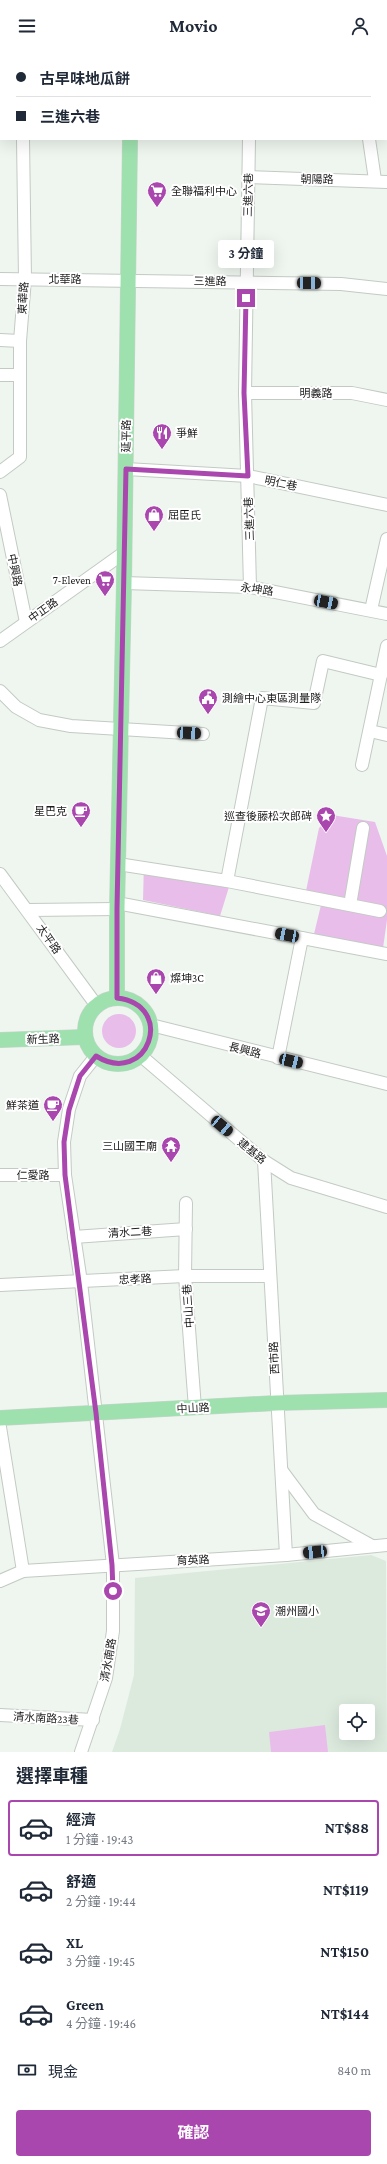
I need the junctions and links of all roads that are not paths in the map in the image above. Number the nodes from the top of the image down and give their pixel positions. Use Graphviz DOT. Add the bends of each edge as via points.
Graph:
graph roads {
  1 [pos="23,140"];
  2 [pos="130,140"];
  3 [pos="249,140"];
  4 [pos="369,140"];
  5 [pos="248,177"];
  6 [pos="375,180"];
  7 [pos="387,182"];
  8 [pos="0,279"];
  9 [pos="25,279"];
  10 [pos="129,279"];
  11 [pos="246,282"];
  12 [pos="387,289"];
  13 [pos="0,340"];
  14 [pos="20,341"];
  15 [pos="0,375"];
  16 [pos="20,375"];
  17 [pos="244,393"];
  18 [pos="387,400"];
  19 [pos="126,469"];
  20 [pos="0,472"];
  21 [pos="248,476"];
  22 [pos="0,495"];
  23 [pos="387,505"];
  24 [pos="387,539"];
  25 [pos="125,552"];
  26 [pos="124,583"];
  27 [pos="250,587"];
  28 [pos="371,610"];
  29 [pos="387,614"];
  30 [pos="26,622"];
  31 [pos="0,641"];
  32 [pos="387,646"];
  33 [pos="381,675"];
  34 [pos="0,691"];
  35 [pos="121,729"];
  36 [pos="370,731"];
  37 [pos="203,734"];
  38 [pos="387,735"];
  39 [pos="362,765"];
  40 [pos="363,828"];
  41 [pos="118,864"];
  42 [pos="0,874"];
  43 [pos="228,881"];
  44 [pos="4,887"];
  45 [pos="350,905"];
  46 [pos="117,906"];
  47 [pos="29,910"];
  48 [pos="380,911"];
  49 [pos="302,938"];
  50 [pos="387,954"];
  51 [pos="117,998"];
  52 [pos="96,1006"];
  53 [pos="151,1025"];
  54 [pos="85,1037"];
  55 [pos="0,1040"];
  56 [pos="140,1055"];
  57 [pos="96,1056"];
  58 [pos="278,1058"];
  59 [pos="387,1084"];
  60 [pos="264,1161"];
  61 [pos="0,1175"];
  62 [pos="65,1175"];
  63 [pos="186,1204"];
  64 [pos="387,1207"];
  65 [pos="186,1229"];
  66 [pos="74,1237"];
  67 [pos="186,1276"];
  68 [pos="270,1276"];
  69 [pos="81,1282"];
  70 [pos="0,1285"];
  71 [pos="387,1400"];
  72 [pos="276,1403"];
  73 [pos="195,1408"];
  74 [pos="96,1413"];
  75 [pos="0,1418"];
  76 [pos="0,1427"];
  77 [pos="282,1471"];
  78 [pos="387,1545"];
  79 [pos="372,1546"];
  80 [pos="286,1555"];
  81 [pos="112,1565"];
  82 [pos="23,1571"];
  83 [pos="0,1581"];
  84 [pos="0,1716"];
  85 [pos="93,1720"];
  86 [pos="80,1752"];
  1 -- 9 [label="street, 東華路"];
  2 -- 10 [label="main road, 延平路"];
  3 -- 5 [label="street, 三進六巷"];
  4 -- 6 [label="street"];
  5 -- 6 [label="street, 朝陽路"];
  5 -- 11 [label="street, 三進六巷"];
  6 -- 7 [label="street, 朝陽路"];
  8 -- 9 [label="street, 北華路"];
  9 -- 10 [label="street, 北華路"];
  9 -- 14 [label="street, 東華路"];
  10 -- 11 [label="street, 三進路"];
  10 -- 19 [label="main road, 延平路"];
  11 -- 12 [label="street, 三進路" via="341,284"];
  11 -- 17 [label="street, 三進六巷"];
  13 -- 14 [label="street"];
  14 -- 16 [label="street, 東華路"];
  15 -- 16 [label="street"];
  16 -- 20 [label="street, 東華路" via="20,457"];
  17 -- 18 [label="street, 明義路" via="352,393"];
  17 -- 21 [label="street, 三進六巷"];
  19 -- 21 [label="street, 明仁巷"];
  19 -- 25 [label="main road, 延平路"];
  21 -- 23 [label="street, 明仁巷"];
  21 -- 27 [label="street, 三進六巷"];
  22 -- 30 [label="street, 中興路"];
  24 -- 28 [label="street"];
  25 -- 26 [label="main road, 延平路"];
  25 -- 30 [label="street, 中正路"];
  26 -- 27 [label="street, 永坤路"];
  26 -- 35 [label="main road, 延平路"];
  27 -- 28 [label="street, 永坤路"];
  28 -- 29 [label="street, 永坤路"];
  30 -- 31 [label="street, 中正路"];
  32 -- 33 [label="street"];
  33 -- 36 [label="street"];
  33 -- 43 [label="street" via="324,661 314,703 262,698"];
  34 -- 35 [label="street" via="16,707 39,720 71,726"];
  35 -- 37 [label="street"];
  35 -- 41 [label="main road, 延平路"];
  36 -- 38 [label="street"];
  36 -- 39 [label="street"];
  40 -- 45 [label="street"];
  41 -- 43 [label="street"];
  41 -- 46 [label="main road, 延平路"];
  42 -- 44 [label="street, 太平路"];
  43 -- 45 [label="street"];
  44 -- 47 [label="street, 太平路"];
  45 -- 48 [label="street"];
  46 -- 47 [label="street"];
  46 -- 49 [label="street"];
  46 -- 51 [label="main road, 延平路"];
  47 -- 52 [label="street, 太平路"];
  49 -- 50 [label="street"];
  49 -- 58 [label="street"];
  51 -- 52 [label="main road" via="108,999"];
  51 -- 53 [label="main road" via="134,1002 142,1008"];
  52 -- 54 [label="main road" via="88,1017"];
  53 -- 56 [label="main road" via="147,1047"];
  53 -- 58 [label="street, 長興路"];
  54 -- 55 [label="main road, 新生路"];
  54 -- 57 [label="main road"];
  56 -- 57 [label="main road" via="132,1061 114,1064"];
  56 -- 60 [label="street, 建基路"];
  57 -- 62 [label="street, 清水南路" via="80,1076 69,1110 64,1142"];
  58 -- 59 [label="street, 長興路"];
  60 -- 64 [label="street, 建基路" via="291,1178"];
  60 -- 68 [label="street, 西市路"];
  61 -- 62 [label="street, 仁愛路"];
  62 -- 66 [label="street, 清水南路"];
  63 -- 65 [label="street, 中山三巷"];
  65 -- 66 [label="street, 清水二巷"];
  65 -- 67 [label="street, 中山三巷"];
  66 -- 69 [label="street, 清水南路"];
  67 -- 68 [label="street, 忠孝路"];
  67 -- 69 [label="street, 忠孝路"];
  67 -- 73 [label="street, 中山三巷"];
  68 -- 72 [label="street, 西市路"];
  69 -- 70 [label="street, 忠孝路"];
  69 -- 74 [label="street, 清水南路"];
  71 -- 72 [label="main road, 中山路"];
  72 -- 73 [label="main road, 中山路"];
  72 -- 77 [label="street, 西市路"];
  73 -- 74 [label="main road, 中山路"];
  74 -- 75 [label="main road, 中山路"];
  74 -- 81 [label="street, 清水南路"];
  76 -- 82 [label="street"];
  77 -- 79 [label="street" via="314,1514"];
  77 -- 80 [label="street, 西市路"];
  78 -- 79 [label="street, 育英路"];
  79 -- 80 [label="street, 育英路"];
  80 -- 81 [label="street, 育英路"];
  81 -- 82 [label="street, 育英路"];
  81 -- 85 [label="street, 清水南路" via="113,1630 106,1678"];
  82 -- 83 [label="street, 育英路"];
  84 -- 85 [label="street, 清水南路23巷"];
  85 -- 86 [label="street, 清水南路"];
}
